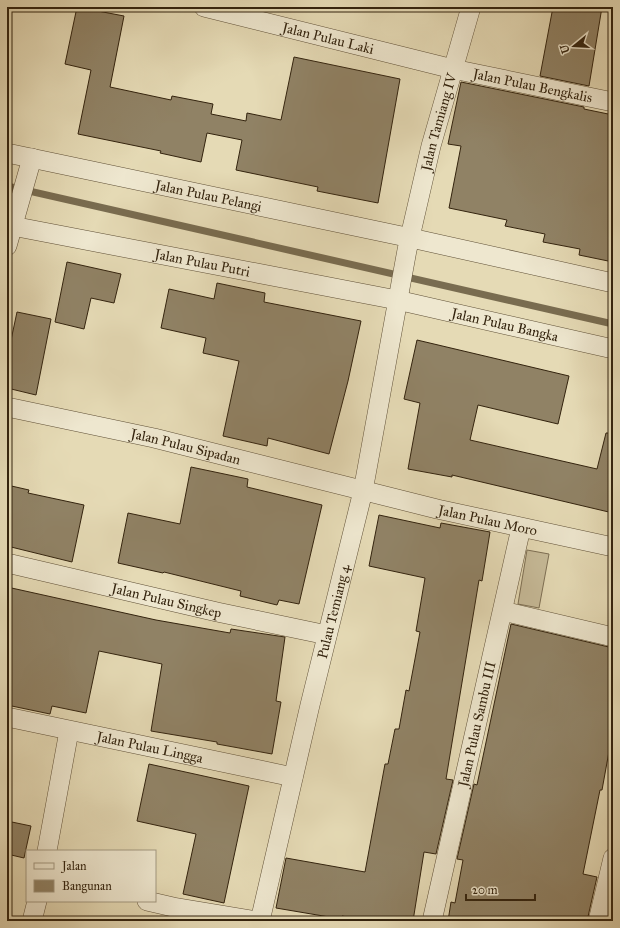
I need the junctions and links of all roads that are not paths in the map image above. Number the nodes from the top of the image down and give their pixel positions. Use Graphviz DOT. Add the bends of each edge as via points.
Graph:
graph roads {
  1 [pos="204,7"];
  2 [pos="471,7"];
  3 [pos="256,13"];
  4 [pos="453,69"];
  5 [pos="613,102"];
  6 [pos="7,153"];
  7 [pos="30,166"];
  8 [pos="10,226"];
  9 [pos="409,244"];
  10 [pos="7,246"];
  11 [pos="613,283"];
  12 [pos="398,295"];
  13 [pos="613,349"];
  14 [pos="7,407"];
  15 [pos="363,491"];
  16 [pos="521,528"];
  17 [pos="613,548"];
  18 [pos="7,563"];
  19 [pos="503,611"];
  20 [pos="327,635"];
  21 [pos="613,637"];
  22 [pos="7,717"];
  23 [pos="69,731"];
  24 [pos="293,778"];
  25 [pos="47,850"];
  26 [pos="613,858"];
  27 [pos="37,902"];
  28 [pos="151,902"];
  29 [pos="32,921"];
  30 [pos="256,921"];
  31 [pos="260,921"];
  32 [pos="432,921"];
  33 [pos="598,921"];
  1 -- 3 [label="street, Jalan Pulau Laki"];
  2 -- 4 [label="street, Jalan Tamiang IV"];
  3 -- 4 [label="street, Jalan Pulau Laki"];
  4 -- 5 [label="street, Jalan Pulau Bengkalis"];
  4 -- 9 [label="street, Jalan Tamiang IV" via="431,146"];
  6 -- 7 [label="street, Jalan Pulau Pelangi"];
  7 -- 8 [label="street"];
  7 -- 9 [label="street, Jalan Pulau Pelangi"];
  8 -- 10 [label="street"];
  8 -- 12 [label="street, Jalan Pulau Putri"];
  9 -- 11 [label="street"];
  9 -- 12 [label="street, Jalan Tamiang IV"];
  12 -- 13 [label="street, Jalan Pulau Bangka"];
  12 -- 15 [label="street, Pulau Temiang 4"];
  14 -- 15 [label="street, Jalan Pulau Sipadan" via="154,438"];
  15 -- 16 [label="street, Jalan Pulau Moro"];
  15 -- 20 [label="street, Pulau Temiang 4"];
  16 -- 17 [label="street, Jalan Pulau Moro"];
  16 -- 19 [label="street, Jalan Pulau Sambu III"];
  18 -- 20 [label="street, Jalan Pulau Singkep" via="210,611"];
  19 -- 21 [label="street"];
  19 -- 32 [label="street, Jalan Pulau Sambu III"];
  20 -- 24 [label="street, Pulau Temiang 4"];
  22 -- 23 [label="street, Jalan Pulau Lingga"];
  23 -- 24 [label="street, Jalan Pulau Lingga"];
  23 -- 25 [label="street"];
  24 -- 31 [label="street, Pulau Temiang 4"];
  26 -- 33 [label="street"];
  27 -- 29 [label="street"];
  28 -- 30 [label="street"];
}
